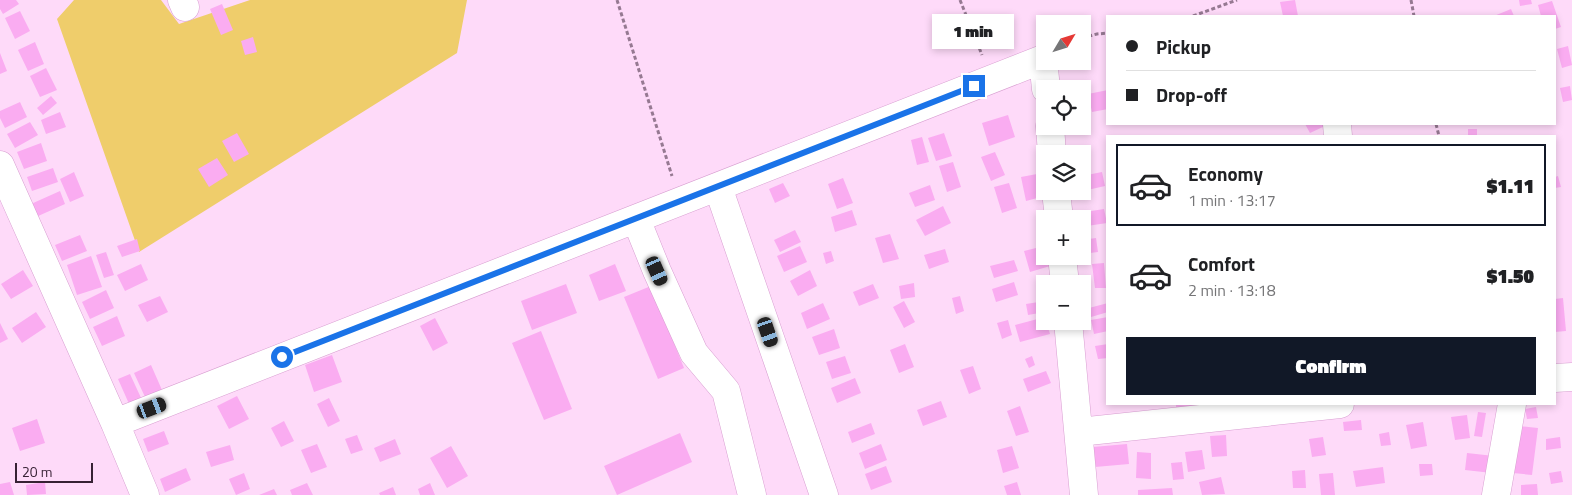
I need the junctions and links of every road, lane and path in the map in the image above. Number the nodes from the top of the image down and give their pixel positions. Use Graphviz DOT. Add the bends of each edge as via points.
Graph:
graph roads {
  1 [pos="617,0"];
  2 [pos="960,0"];
  3 [pos="1237,0"];
  4 [pos="1411,0"];
  5 [pos="1195,15"];
  6 [pos="1414,15"];
  7 [pos="1106,33"];
  8 [pos="1091,36"];
  9 [pos="993,79"];
  10 [pos="1045,80"];
  11 [pos="1,169"];
  12 [pos="718,187"];
  13 [pos="680,201"];
  14 [pos="636,219"];
  15 [pos="1069,330"];
  16 [pos="1572,377"];
  17 [pos="1556,378"];
  18 [pos="1331,405"];
  19 [pos="1512,405"];
  20 [pos="115,423"];
  21 [pos="1079,432"];
  22 [pos="145,495"];
  23 [pos="752,495"];
  24 [pos="824,495"];
  25 [pos="1084,495"];
  26 [pos="1496,495"];
  1 -- 13 [label="path"];
  2 -- 9 [label="path"];
  3 -- 5 [label="path"];
  4 -- 6 [label="path"];
  7 -- 8 [label="path"];
  9 -- 10 [label="street" via="1043,59"];
  9 -- 12 [label="street"];
  11 -- 20 [label="street"];
  12 -- 13 [label="street"];
  12 -- 24 [label="street"];
  13 -- 14 [label="street"];
  14 -- 20 [label="street"];
  14 -- 23 [label="street" via="694,353 726,391"];
  15 -- 21 [label="street"];
  16 -- 17 [label="street"];
  18 -- 21 [label="street"];
  19 -- 26 [label="street"];
  20 -- 22 [label="street"];
  21 -- 25 [label="street"];
}
